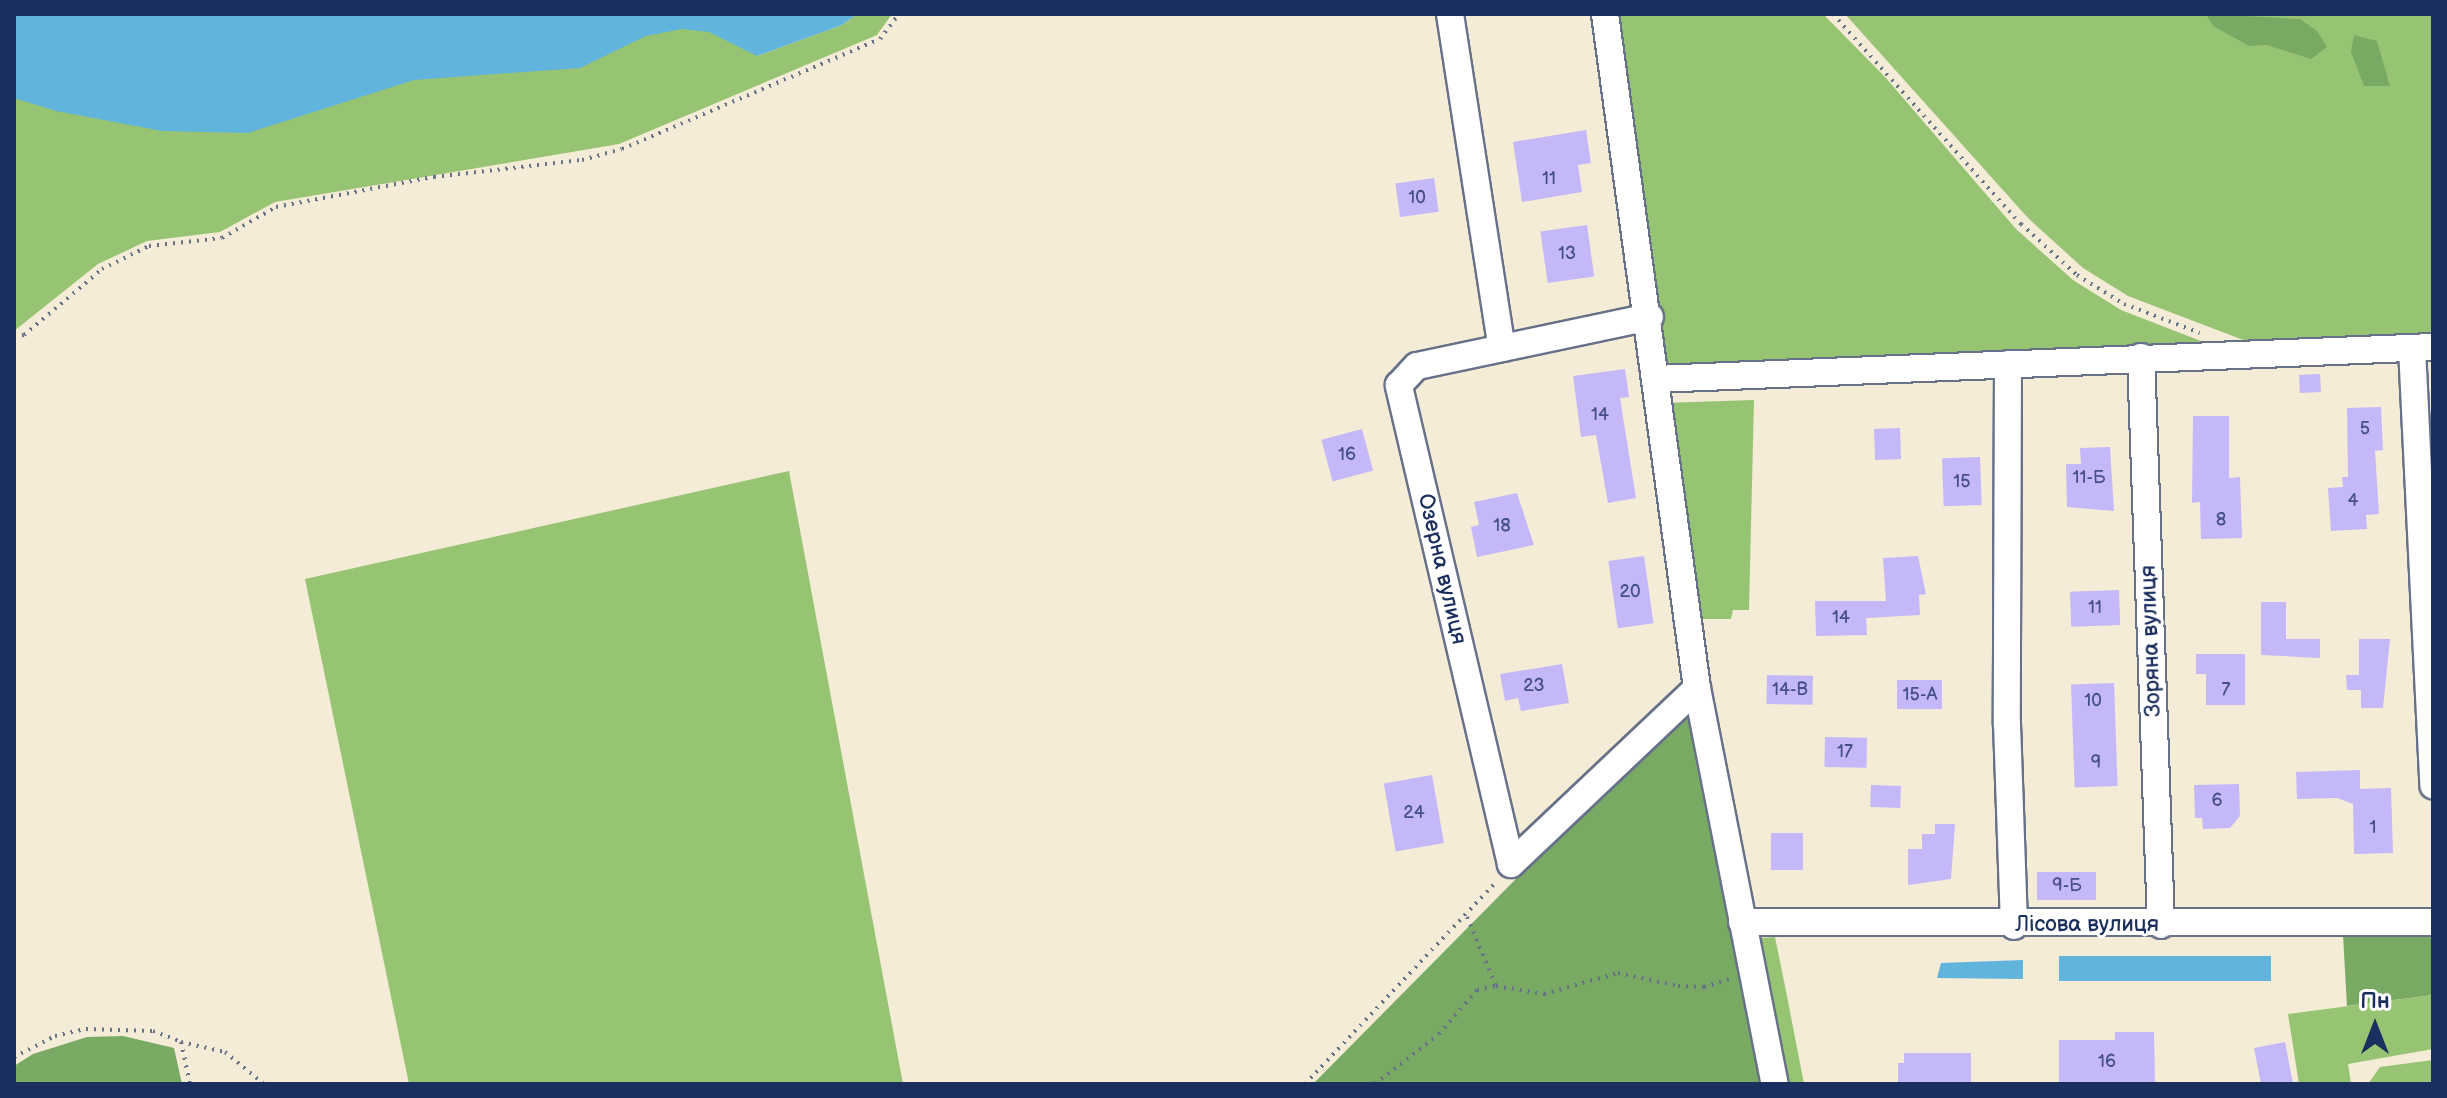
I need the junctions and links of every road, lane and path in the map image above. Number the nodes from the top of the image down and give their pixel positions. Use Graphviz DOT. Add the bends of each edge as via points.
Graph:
graph roads {
  1 [pos="899,14"];
  2 [pos="1450,14"];
  3 [pos="1605,14"];
  4 [pos="1833,14"];
  5 [pos="1650,317"];
  6 [pos="14,337"];
  7 [pos="2211,337"];
  8 [pos="1502,348"];
  9 [pos="2423,348"];
  10 [pos="2141,357"];
  11 [pos="2008,364"];
  12 [pos="1656,379"];
  13 [pos="1697,688"];
  14 [pos="2433,785"];
  15 [pos="1511,864"];
  16 [pos="1467,917"];
  17 [pos="1742,922"];
  18 [pos="2433,922"];
  19 [pos="2161,925"];
  20 [pos="2014,926"];
  21 [pos="1752,975"];
  22 [pos="1496,986"];
  23 [pos="181,1042"];
  24 [pos="14,1057"];
  25 [pos="190,1084"];
  26 [pos="264,1084"];
  27 [pos="1305,1084"];
  28 [pos="1375,1084"];
  29 [pos="1775,1084"];
  1 -- 6 [label="path" via="880,39 622,149 582,160 434,177 276,207 222,238 149,246 102,269 24,335"];
  2 -- 8 [label="street"];
  3 -- 5 [label="street"];
  4 -- 7 [label="path" via="2021,224 2077,275 2124,304"];
  5 -- 8 [label="street, Озерна вулиця"];
  5 -- 12 [label="street"];
  8 -- 15 [label="street, Озерна вулиця" via="1417,366 1399,385"];
  9 -- 10 [label="street"];
  9 -- 14 [label="street"];
  10 -- 11 [label="street"];
  10 -- 19 [label="street, Зоряна вулиця"];
  11 -- 12 [label="street"];
  11 -- 20 [label="street" via="2007,724"];
  12 -- 13 [label="street"];
  13 -- 15 [label="street"];
  13 -- 17 [label="street"];
  15 -- 16 [label="path"];
  16 -- 22 [label="path"];
  16 -- 27 [label="path" via="1404,974"];
  17 -- 20 [label="street, Лісова вулиця"];
  17 -- 21 [label="street"];
  18 -- 19 [label="street, Лісова вулиця"];
  19 -- 20 [label="street, Лісова вулиця"];
  21 -- 22 [label="path" via="1704,987 1618,973 1544,994"];
  21 -- 29 [label="street"];
  22 -- 28 [label="path" via="1477,990 1439,1034"];
  23 -- 24 [label="path" via="153,1031 86,1029 55,1036"];
  23 -- 25 [label="path"];
  23 -- 26 [label="path" via="225,1052"];
}
